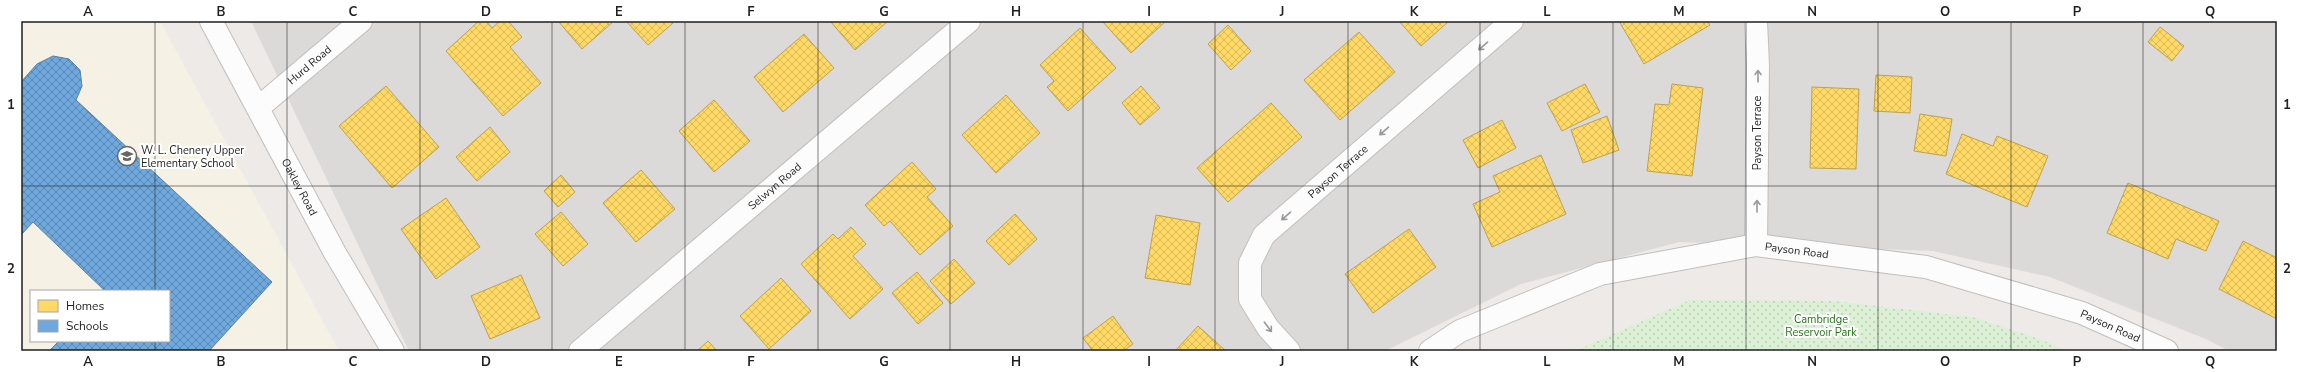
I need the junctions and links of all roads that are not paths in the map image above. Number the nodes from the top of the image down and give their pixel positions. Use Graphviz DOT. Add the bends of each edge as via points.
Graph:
graph roads {
  1 [pos="211,21"];
  2 [pos="361,21"];
  3 [pos="969,21"];
  4 [pos="1512,21"];
  5 [pos="1756,21"];
  6 [pos="258,108"];
  7 [pos="1756,245"];
  8 [pos="393,351"];
  9 [pos="580,351"];
  10 [pos="1289,351"];
  11 [pos="1430,351"];
  12 [pos="2167,351"];
  1 -- 6 [label="street, Oakley Road"];
  2 -- 6 [label="street, Hurd Road"];
  3 -- 9 [label="street, Selwyn Road"];
  4 -- 10 [label="street, Payson Terrace, one-way" via="1264,235 1250,263 1250,299 1268,328"];
  7 -- 5 [label="street, Payson Terrace, one-way"];
  6 -- 8 [label="street, Oakley Road" via="335,253"];
  7 -- 11 [label="street, Payson Road" via="1600,274 1460,331"];
  7 -- 12 [label="street, Payson Road" via="1926,267 2082,313"];
}
